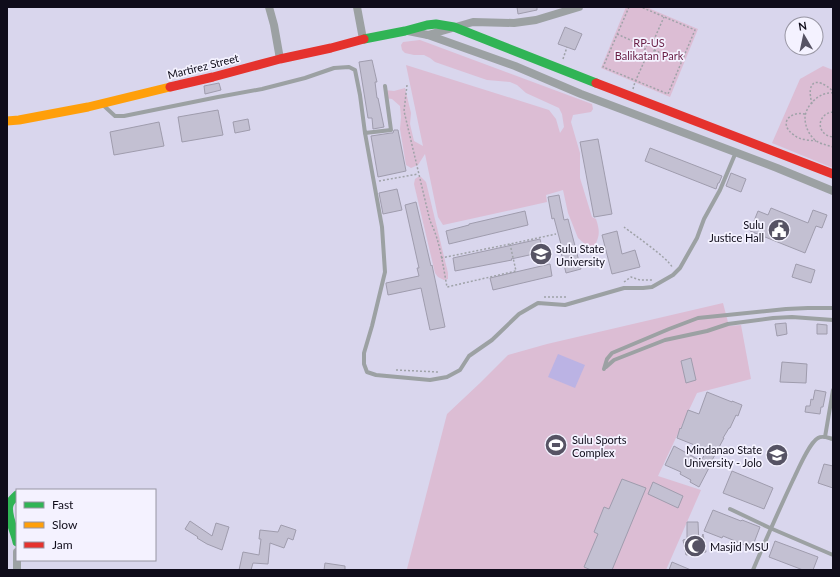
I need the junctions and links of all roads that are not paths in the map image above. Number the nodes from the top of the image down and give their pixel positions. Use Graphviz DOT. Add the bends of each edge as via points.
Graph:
graph roads {
  1 [pos="269,7"];
  2 [pos="357,7"];
  3 [pos="579,7"];
  4 [pos="454,27"];
  5 [pos="405,31"];
  6 [pos="428,35"];
  7 [pos="363,39"];
  8 [pos="280,59"];
  9 [pos="588,80"];
  10 [pos="385,86"];
  11 [pos="581,94"];
  12 [pos="101,104"];
  13 [pos="7,121"];
  14 [pos="365,133"];
  15 [pos="736,152"];
  16 [pos="783,155"];
  17 [pos="777,168"];
  18 [pos="833,174"];
  19 [pos="833,191"];
  20 [pos="833,308"];
  21 [pos="833,320"];
  22 [pos="667,330"];
  23 [pos="670,339"];
  24 [pos="833,390"];
  25 [pos="825,437"];
  26 [pos="833,439"];
  27 [pos="16,496"];
  28 [pos="730,509"];
  29 [pos="770,528"];
  30 [pos="16,536"];
  31 [pos="833,555"];
  32 [pos="753,570"];
  1 -- 8 [label="street"];
  2 -- 7 [label="street"];
  3 -- 4 [label="street" via="536,20 514,23 473,22"];
  4 -- 5 [label="street, Martirez Street" via="436,24"];
  4 -- 6 [label="street"];
  4 -- 9 [label="street, Martirez Street"];
  5 -- 6 [label="street"];
  5 -- 7 [label="street, Martirez Street"];
  6 -- 11 [label="street" via="515,66"];
  7 -- 8 [label="street, Martirez Street"];
  8 -- 12 [label="street, Martirez Street"];
  9 -- 11 [label="street"];
  9 -- 16 [label="street, Martirez Street"];
  10 -- 14 [label="lane" via="391,130"];
  11 -- 15 [label="street"];
  12 -- 13 [label="street, Martirez Street"];
  12 -- 14 [label="lane" via="115,116 124,116 262,89 334,68 350,67 355,70"];
  14 -- 15 [label="lane" via="382,226 385,272 364,353 364,364 367,372 376,375 430,380 447,377 460,370 469,356 492,340 519,314 538,303 565,305 624,288 652,287 673,275 680,268 697,238"];
  15 -- 17 [label="street"];
  16 -- 17 [label="street"];
  16 -- 18 [label="street, Martirez Street"];
  17 -- 19 [label="street"];
  20 -- 22 [label="lane" via="786,309 698,318"];
  21 -- 23 [label="lane" via="773,318 728,324"];
  22 -- 23 [label="lane"];
  22 -- 23 [label="lane" via="612,353 604,369 614,360"];
  24 -- 25 [label="lane"];
  25 -- 26 [label="lane"];
  25 -- 29 [label="lane" via="816,439 806,452"];
  27 -- 30 [label="street" via="9,503 8,511"];
  28 -- 29 [label="lane"];
  29 -- 31 [label="lane"];
  29 -- 32 [label="lane"];
}
